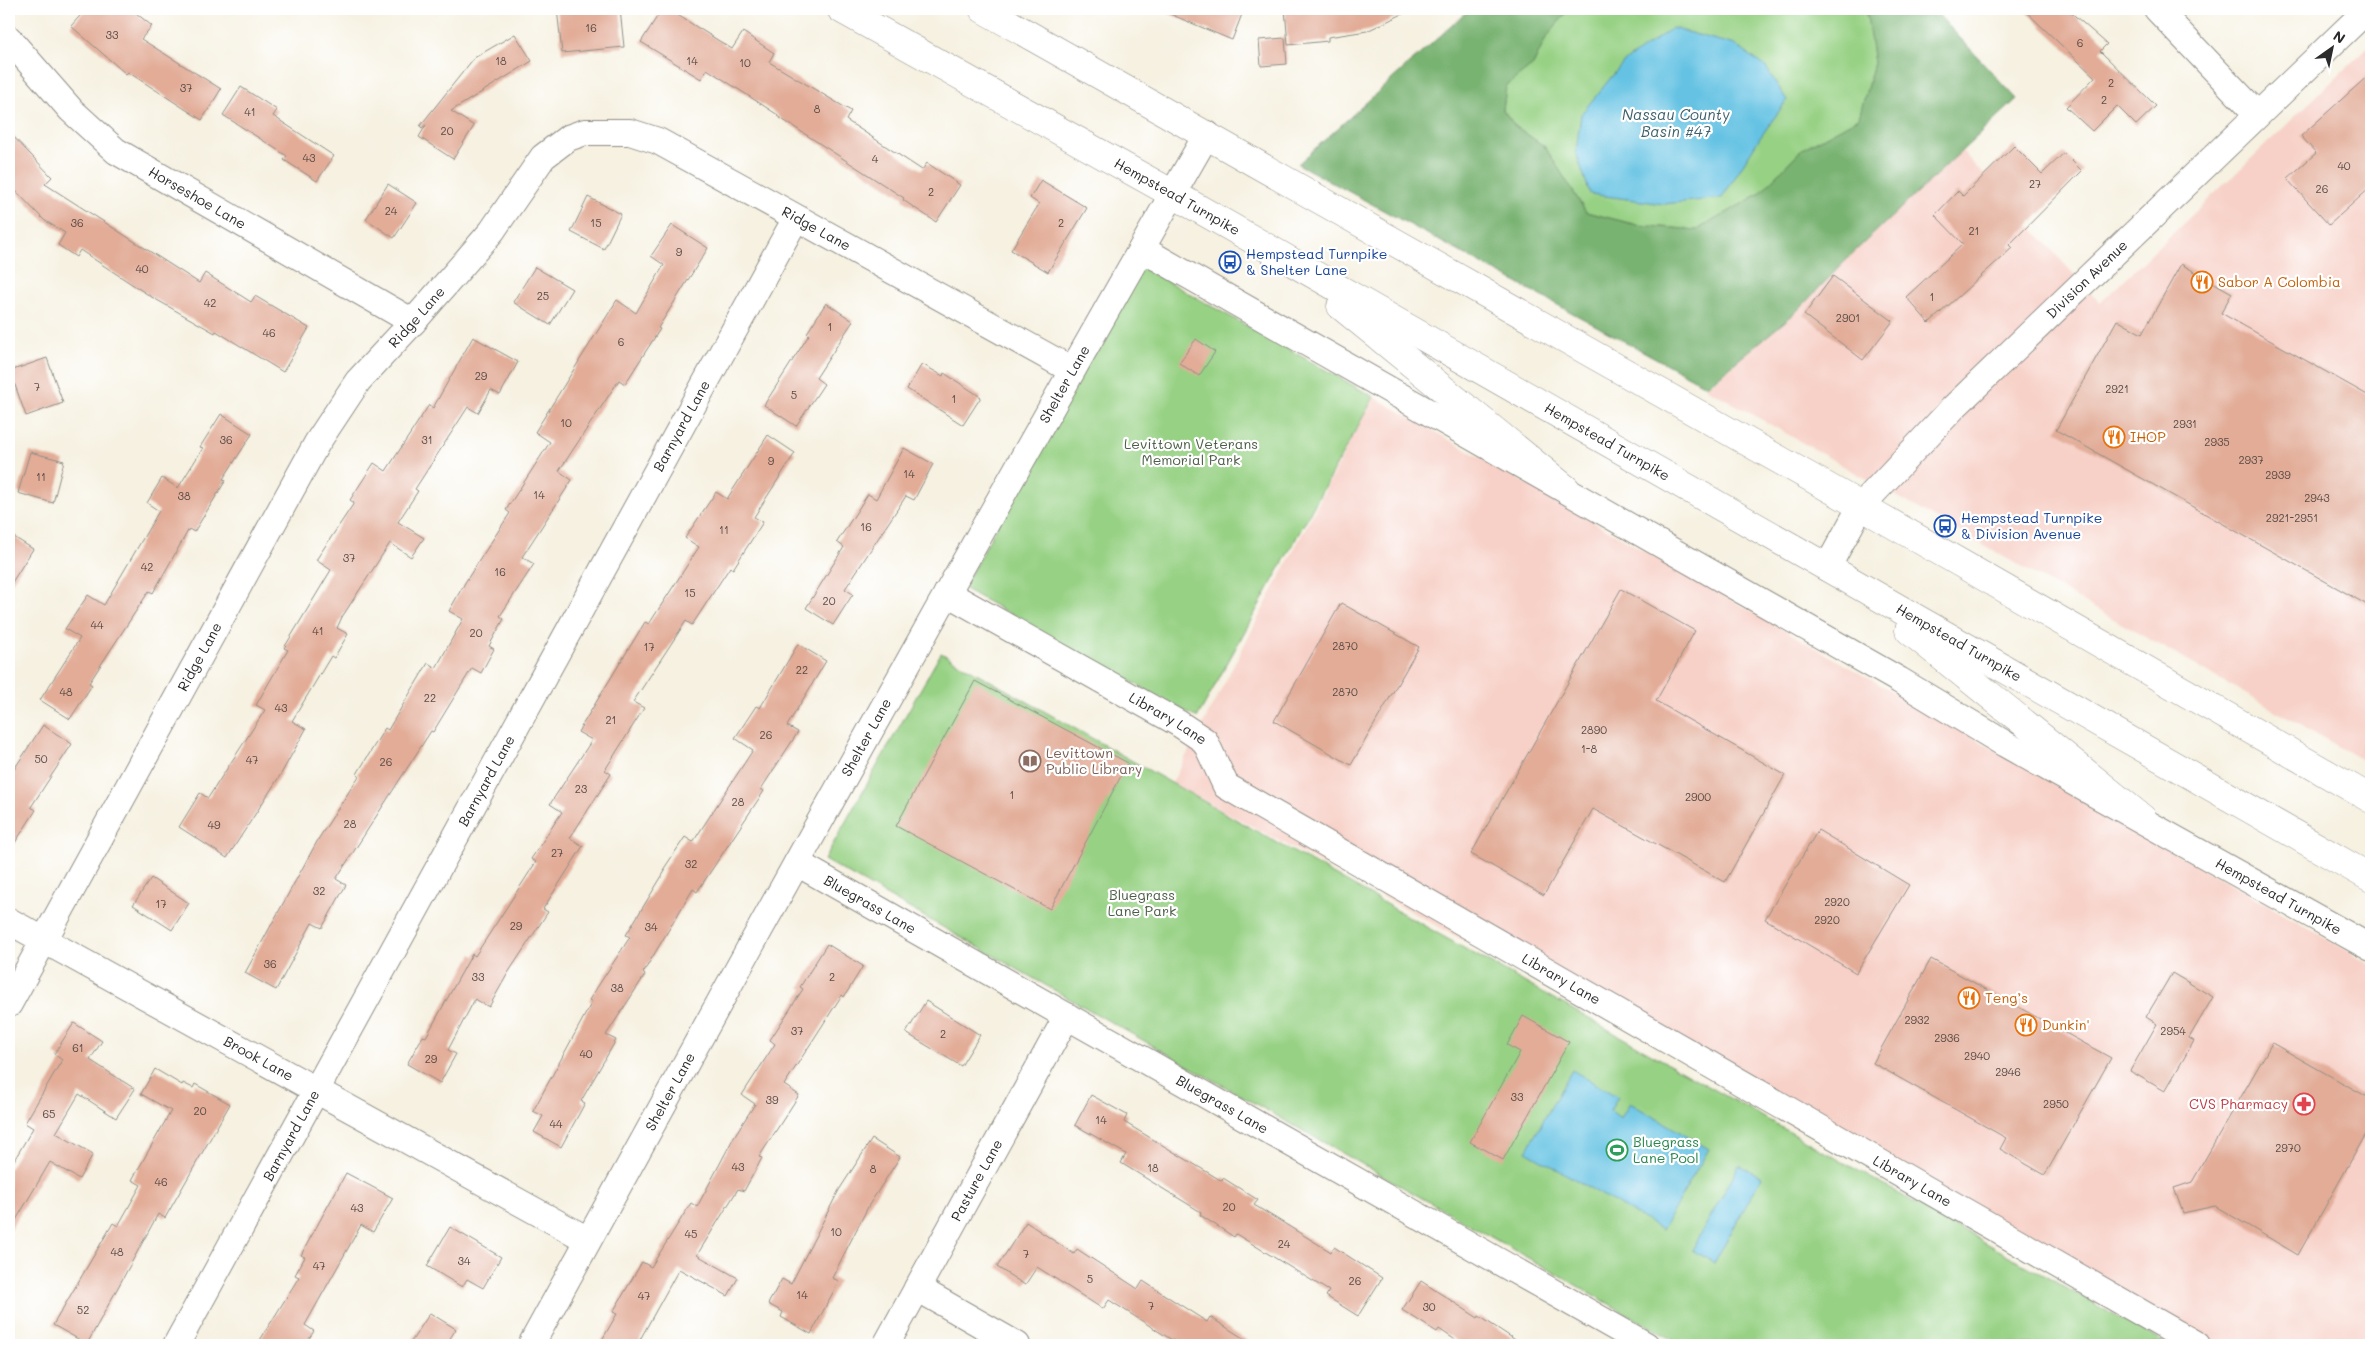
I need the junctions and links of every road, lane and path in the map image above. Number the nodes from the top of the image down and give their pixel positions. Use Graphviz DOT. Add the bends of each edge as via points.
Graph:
graph roads {
  1 [pos="841,9"];
  2 [pos="983,9"];
  3 [pos="2157,9"];
  4 [pos="2368,9"];
  5 [pos="9,39"];
  6 [pos="2257,114"];
  7 [pos="1207,134"];
  8 [pos="1173,194"];
  9 [pos="796,218"];
  10 [pos="1142,248"];
  11 [pos="1280,256"];
  12 [pos="413,322"];
  13 [pos="1072,370"];
  14 [pos="1566,489"];
  15 [pos="1861,506"];
  16 [pos="1836,573"];
  17 [pos="947,593"];
  18 [pos="2371,799"];
  19 [pos="2142,819"];
  20 [pos="797,864"];
  21 [pos="2371,878"];
  22 [pos="9,921"];
  23 [pos="44,940"];
  24 [pos="2371,948"];
  25 [pos="9,1004"];
  26 [pos="1067,1016"];
  27 [pos="316,1090"];
  28 [pos="588,1240"];
  29 [pos="917,1288"];
  30 [pos="176,1345"];
  31 [pos="531,1345"];
  32 [pos="886,1345"];
  33 [pos="1017,1345"];
  34 [pos="1646,1345"];
  35 [pos="2197,1345"];
  1 -- 8 [label="main road, Hempstead Turnpike"];
  2 -- 7 [label="main road"];
  3 -- 6 [label="street"];
  4 -- 6 [label="street, Division Avenue"];
  5 -- 12 [label="street, Horseshoe Lane" via="71,110 116,150"];
  6 -- 15 [label="street, Division Avenue" via="1953,408"];
  7 -- 8 [label="street, Shelter Lane"];
  7 -- 15 [label="main road"];
  8 -- 10 [label="street, Shelter Lane"];
  8 -- 11 [label="main road, Hempstead Turnpike"];
  9 -- 12 [label="street, Ridge Lane" via="658,141 630,132 585,132 568,138 543,157 492,231"];
  9 -- 13 [label="street, Ridge Lane"];
  9 -- 27 [label="street, Barnyard Lane"];
  10 -- 13 [label="street, Shelter Lane"];
  10 -- 14 [label="street, Hempstead Turnpike"];
  11 -- 14 [label="main road"];
  11 -- 16 [label="main road, Hempstead Turnpike"];
  12 -- 23 [label="street, Ridge Lane" via="358,381 316,443"];
  13 -- 17 [label="street, Shelter Lane"];
  14 -- 19 [label="street, Hempstead Turnpike" via="2005,744"];
  15 -- 16 [label="street, Division Avenue"];
  15 -- 18 [label="main road"];
  16 -- 19 [label="main road"];
  16 -- 21 [label="main road, Hempstead Turnpike"];
  17 -- 20 [label="street, Shelter Lane"];
  17 -- 35 [label="street, Library Lane" via="1205,741 1226,786"];
  19 -- 24 [label="street, Hempstead Turnpike"];
  20 -- 26 [label="street, Bluegrass Lane"];
  20 -- 28 [label="street, Shelter Lane"];
  22 -- 23 [label="street, Brook Lane"];
  23 -- 25 [label="street, Ridge Lane"];
  23 -- 27 [label="street, Brook Lane"];
  26 -- 29 [label="street, Pasture Lane"];
  26 -- 34 [label="street, Bluegrass Lane"];
  27 -- 28 [label="street, Brook Lane"];
  27 -- 30 [label="street, Barnyard Lane"];
  28 -- 31 [label="street, Shelter Lane"];
  29 -- 32 [label="street, Pasture Lane"];
  29 -- 33 [label="street"];
}
